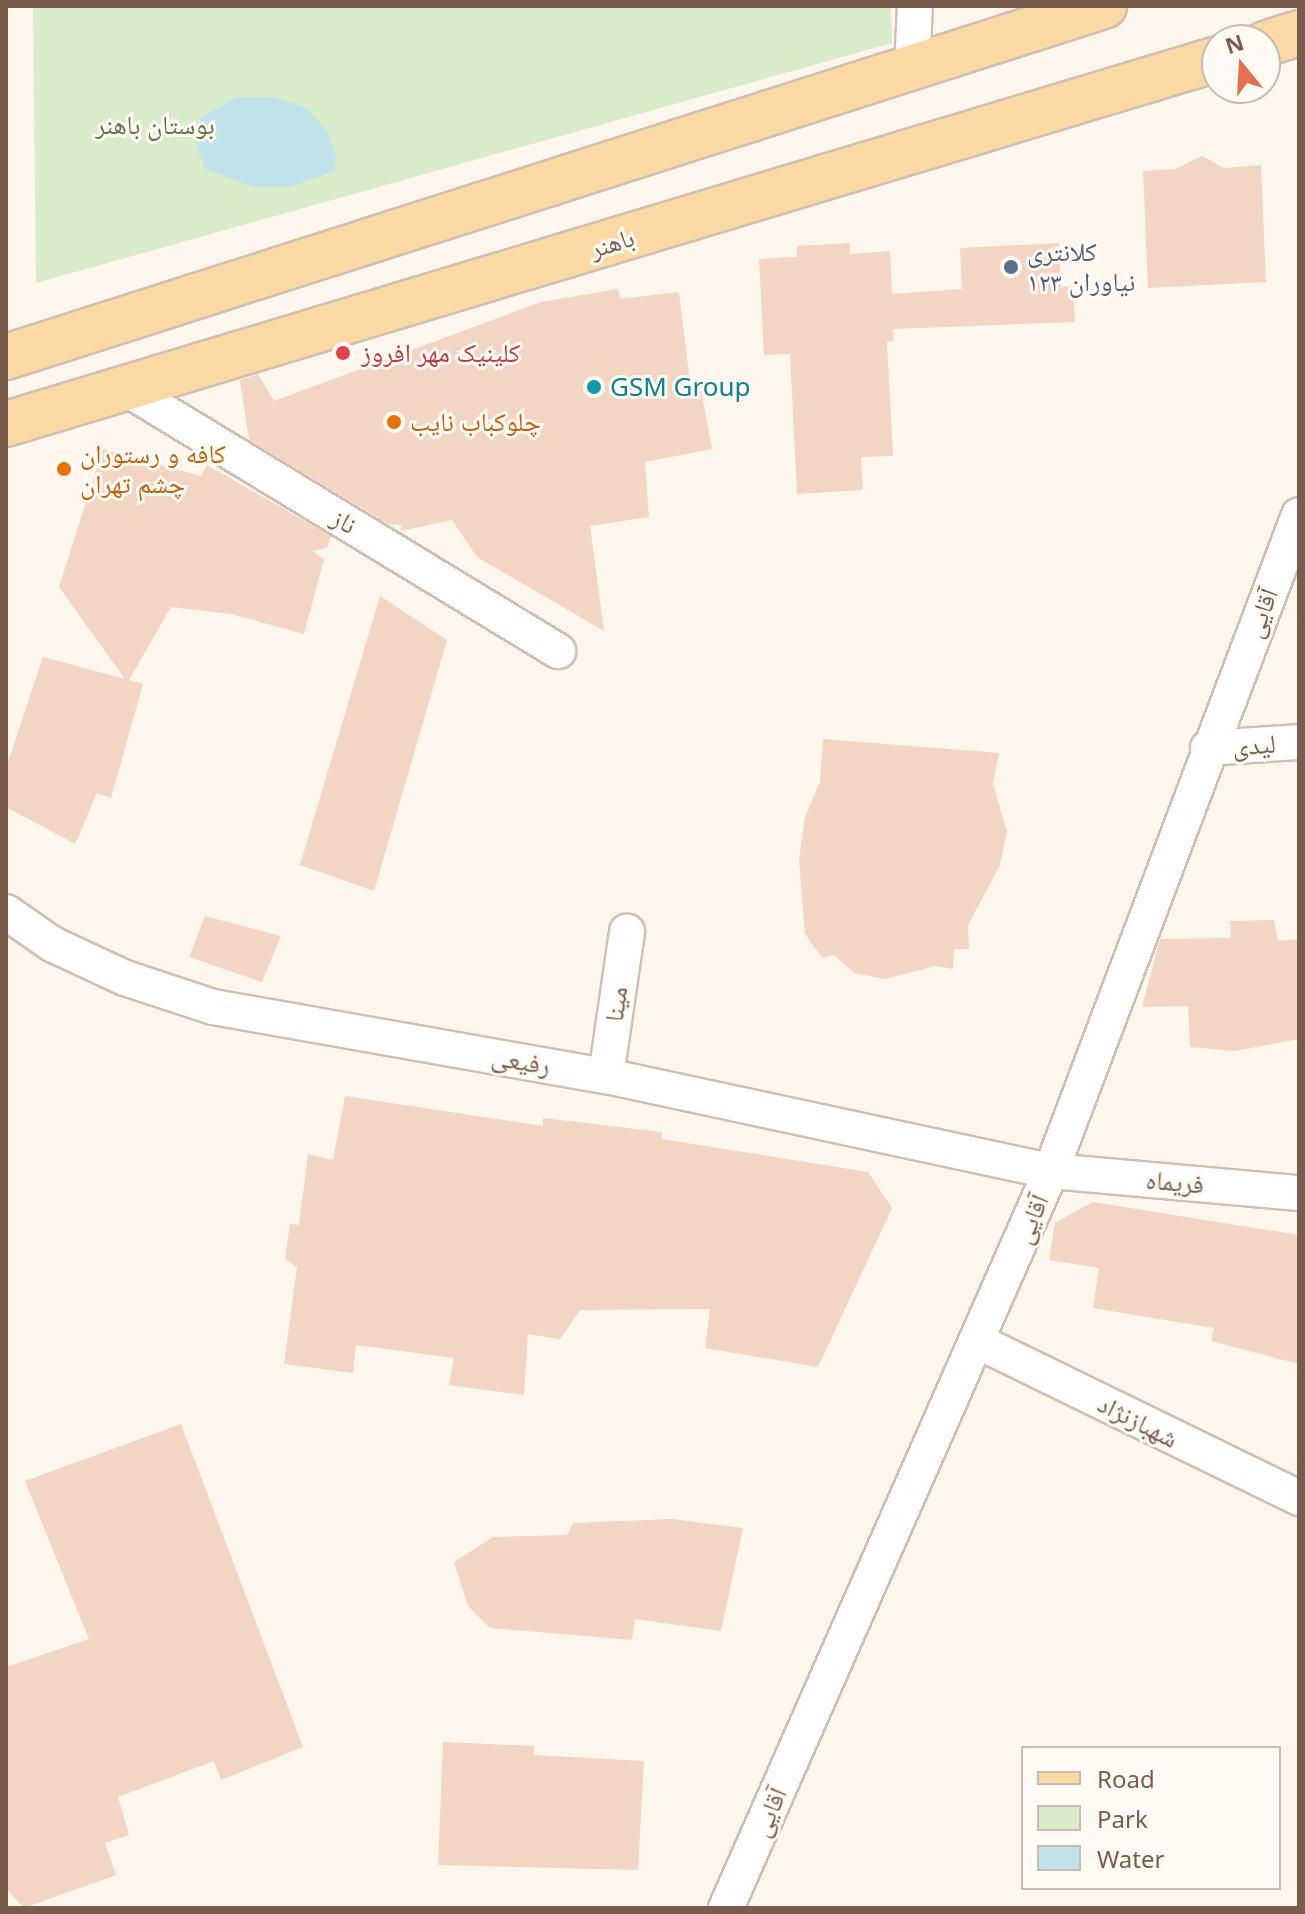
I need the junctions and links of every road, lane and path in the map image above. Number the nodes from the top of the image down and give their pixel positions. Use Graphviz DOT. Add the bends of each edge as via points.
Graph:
graph roads {
  1 [pos="915,6"];
  2 [pos="1104,6"];
  3 [pos="1201,64"];
  4 [pos="912,67"];
  5 [pos="6,357"];
  6 [pos="130,391"];
  7 [pos="6,424"];
  8 [pos="1299,515"];
  9 [pos="558,651"];
  10 [pos="1299,742"];
  11 [pos="1208,748"];
  12 [pos="6,912"];
  13 [pos="627,932"];
  14 [pos="606,1076"];
  15 [pos="1051,1171"];
  16 [pos="1299,1193"];
  17 [pos="979,1342"];
  18 [pos="1299,1498"];
  19 [pos="726,1908"];
  1 -- 4 [label="street"];
  2 -- 4 [label="main road"];
  3 -- 6 [label="main road, باهنر"];
  4 -- 5 [label="main road"];
  6 -- 7 [label="main road, باهنر"];
  6 -- 9 [label="street, ناز"];
  8 -- 11 [label="street, آقایی"];
  10 -- 11 [label="street, لیدی"];
  11 -- 15 [label="street, آقایی"];
  12 -- 14 [label="street, رفیعی" via="52,944 125,978 213,1007"];
  13 -- 14 [label="street, مینا"];
  14 -- 15 [label="street, رفیعی"];
  15 -- 16 [label="street, فریماه"];
  15 -- 17 [label="street, آقایی"];
  17 -- 18 [label="street, شهبازنژاد"];
  17 -- 19 [label="street, آقایی"];
}
